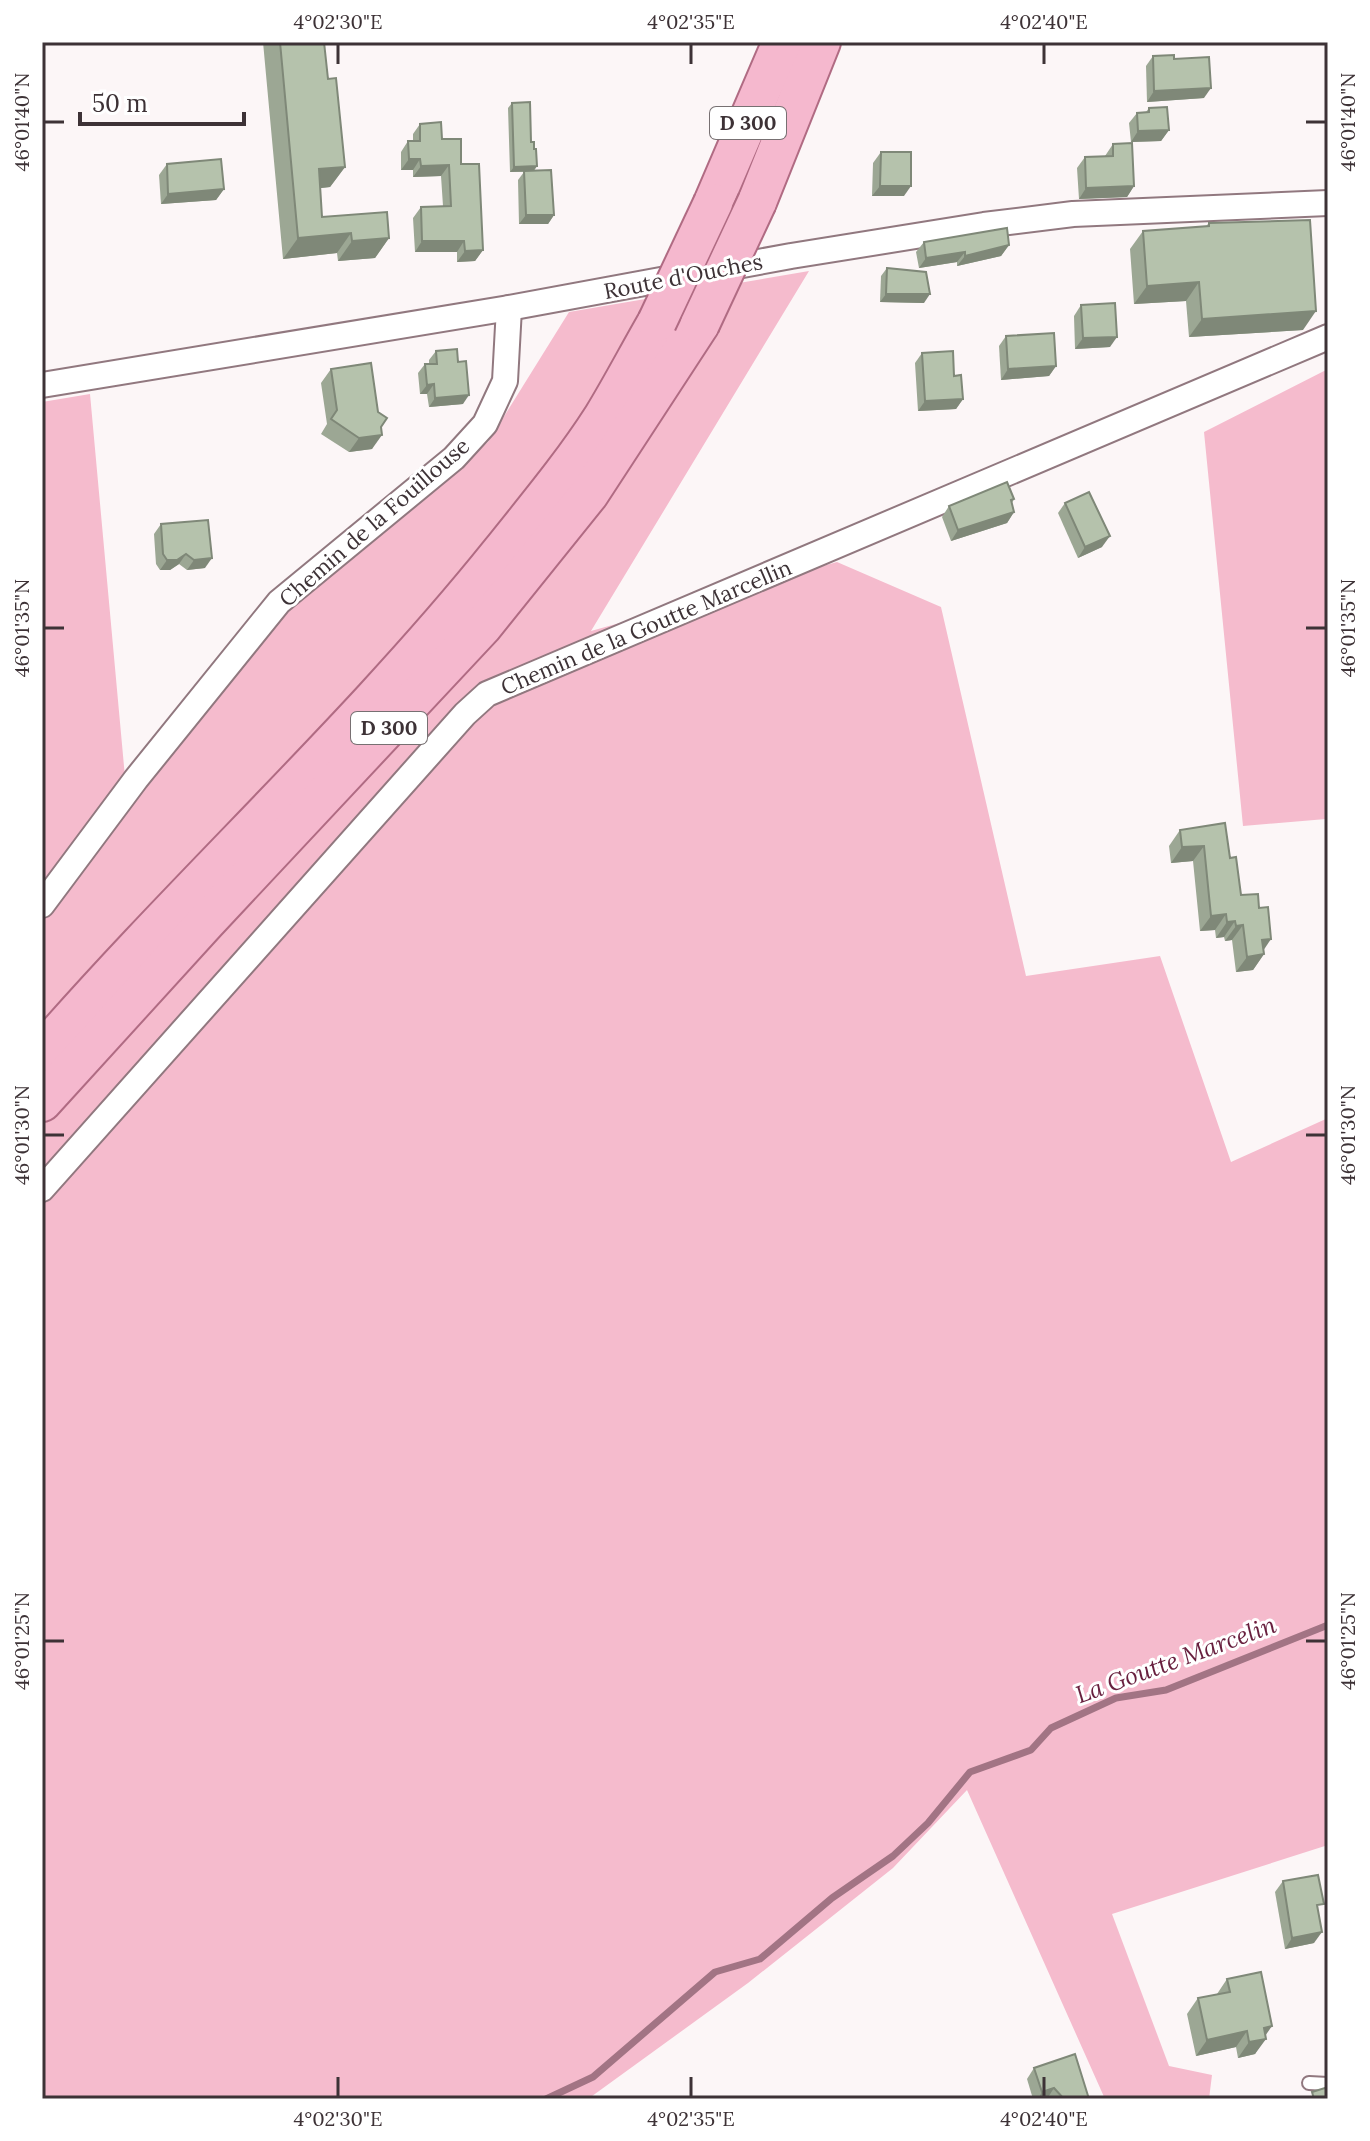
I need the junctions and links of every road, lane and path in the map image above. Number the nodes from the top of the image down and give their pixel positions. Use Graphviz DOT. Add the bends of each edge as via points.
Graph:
graph roads {
  1 [pos="782,42"];
  2 [pos="821,42"];
  3 [pos="1328,203"];
  4 [pos="509,308"];
  5 [pos="1328,337"];
  6 [pos="42,385"];
  7 [pos="42,905"];
  8 [pos="42,1052"];
  9 [pos="42,1102"];
  10 [pos="42,1189"];
  11 [pos="1309,2083"];
  12 [pos="1328,2084"];
  1 -- 8 [label="main road, D 300, bridge" via="657,322 602,418 538,506 441,626"];
  2 -- 9 [label="main road, D 300, bridge" via="757,202 700,324 589,494 510,595"];
  3 -- 4 [label="street, Route d'Ouches" via="1073,214 984,225"];
  4 -- 6 [label="street, Route d'Ouches"];
  4 -- 7 [label="street, Chemin de la Fouillouse" via="505,381 485,424 454,458 279,602"];
  5 -- 10 [label="street, Chemin de la Goutte Marcellin" via="487,694"];
  11 -- 12 [label="lane"];
}
